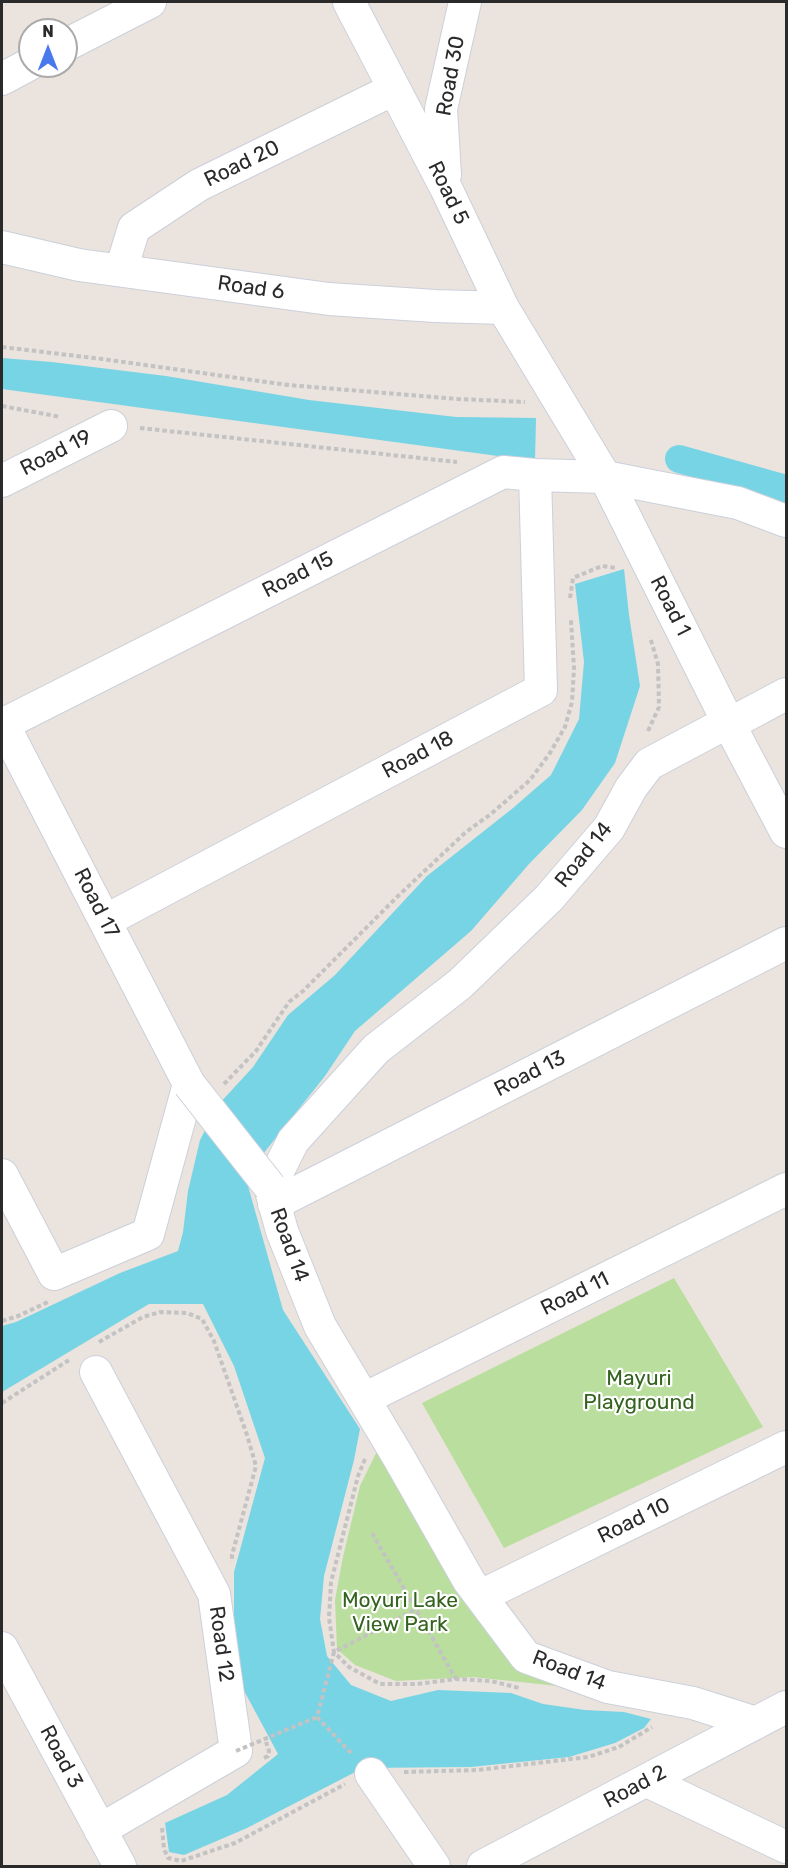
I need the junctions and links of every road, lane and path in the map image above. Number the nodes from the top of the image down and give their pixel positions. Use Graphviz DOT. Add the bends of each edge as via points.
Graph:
graph roads {
  1 [pos="150,2"];
  2 [pos="349,2"];
  3 [pos="465,2"];
  4 [pos="78,39"];
  5 [pos="18,70"];
  6 [pos="2,79"];
  7 [pos="394,89"];
  8 [pos="446,188"];
  9 [pos="2,247"];
  10 [pos="121,270"];
  11 [pos="504,308"];
  12 [pos="2,347"];
  13 [pos="540,396"];
  14 [pos="2,406"];
  15 [pos="67,418"];
  16 [pos="111,426"];
  17 [pos="464,462"];
  18 [pos="535,475"];
  19 [pos="605,477"];
  20 [pos="2,481"];
  21 [pos="786,521"];
  22 [pos="624,569"];
  23 [pos="570,603"];
  24 [pos="571,615"];
  25 [pos="786,694"];
  26 [pos="728,722"];
  27 [pos="2,724"];
  28 [pos="786,832"];
  29 [pos="105,921"];
  30 [pos="786,944"];
  31 [pos="189,1084"];
  32 [pos="221,1088"];
  33 [pos="2,1175"];
  34 [pos="786,1189"];
  35 [pos="272,1196"];
  36 [pos="55,1286"];
  37 [pos="2,1322"];
  38 [pos="96,1372"];
  39 [pos="364,1399"];
  40 [pos="786,1447"];
  41 [pos="372,1533"];
  42 [pos="475,1589"];
  43 [pos="2,1648"];
  44 [pos="456,1680"];
  45 [pos="786,1707"];
  46 [pos="317,1717"];
  47 [pos="756,1723"];
  48 [pos="236,1751"];
  49 [pos="372,1774"];
  50 [pos="647,1781"];
  51 [pos="100,1830"];
  52 [pos="786,1847"];
  53 [pos="120,1866"];
  54 [pos="434,1866"];
  55 [pos="483,1866"];
  1 -- 4 [label="street"];
  2 -- 7 [label="street, Road 5"];
  3 -- 8 [label="street, Road 30" via="441,109"];
  5 -- 6 [label="street"];
  7 -- 8 [label="street, Road 5"];
  7 -- 10 [label="street, Road 20" via="189,191 134,228"];
  8 -- 11 [label="street, Road 5"];
  9 -- 10 [label="street, Road 6" via="79,265"];
  10 -- 11 [label="street, Road 6" via="329,299"];
  11 -- 13 [label="street, Road 5"];
  12 -- 13 [label="path" via="288,385 458,399 524,401"];
  13 -- 19 [label="street, Road 1"];
  14 -- 15 [label="path"];
  16 -- 17 [label="path"];
  16 -- 20 [label="street, Road 19"];
  18 -- 19 [label="street, Road 15"];
  18 -- 27 [label="street, Road 15" via="504,471"];
  18 -- 29 [label="street, Road 18" via="541,690"];
  19 -- 21 [label="street, Road 15" via="738,503"];
  19 -- 26 [label="street, Road 1"];
  22 -- 23 [label="path" via="602,566 573,578"];
  24 -- 32 [label="path" via="572,702 565,727 537,771 466,832 289,1002 256,1051"];
  25 -- 26 [label="street, Road 14"];
  26 -- 28 [label="street, Road 1"];
  26 -- 35 [label="street, Road 14" via="649,764 609,828 549,898 460,984 376,1049 293,1141"];
  27 -- 29 [label="street, Road 17"];
  29 -- 31 [label="street, Road 17"];
  30 -- 35 [label="street, Road 13"];
  31 -- 35 [label="street, Road 17, bridge"];
  31 -- 36 [label="street" via="148,1233"];
  33 -- 36 [label="street"];
  34 -- 39 [label="street, Road 11"];
  35 -- 39 [label="street, Road 14" via="320,1326"];
  36 -- 37 [label="path" via="18,1316"];
  38 -- 48 [label="street, Road 12" via="213,1594"];
  39 -- 42 [label="street, Road 14"];
  40 -- 42 [label="street, Road 10"];
  41 -- 44 [label="path"];
  42 -- 46 [label="path" via="334,1652"];
  42 -- 47 [label="street, Road 14" via="526,1658 608,1687 693,1703"];
  43 -- 51 [label="street, Road 3"];
  45 -- 47 [label="street, Road 2"];
  46 -- 48 [label="path, bridge"];
  46 -- 49 [label="path"];
  47 -- 50 [label="street, Road 2"];
  48 -- 51 [label="street"];
  49 -- 54 [label="street"];
  50 -- 52 [label="street"];
  50 -- 55 [label="street, Road 2"];
  51 -- 53 [label="street, Road 3"];
}
